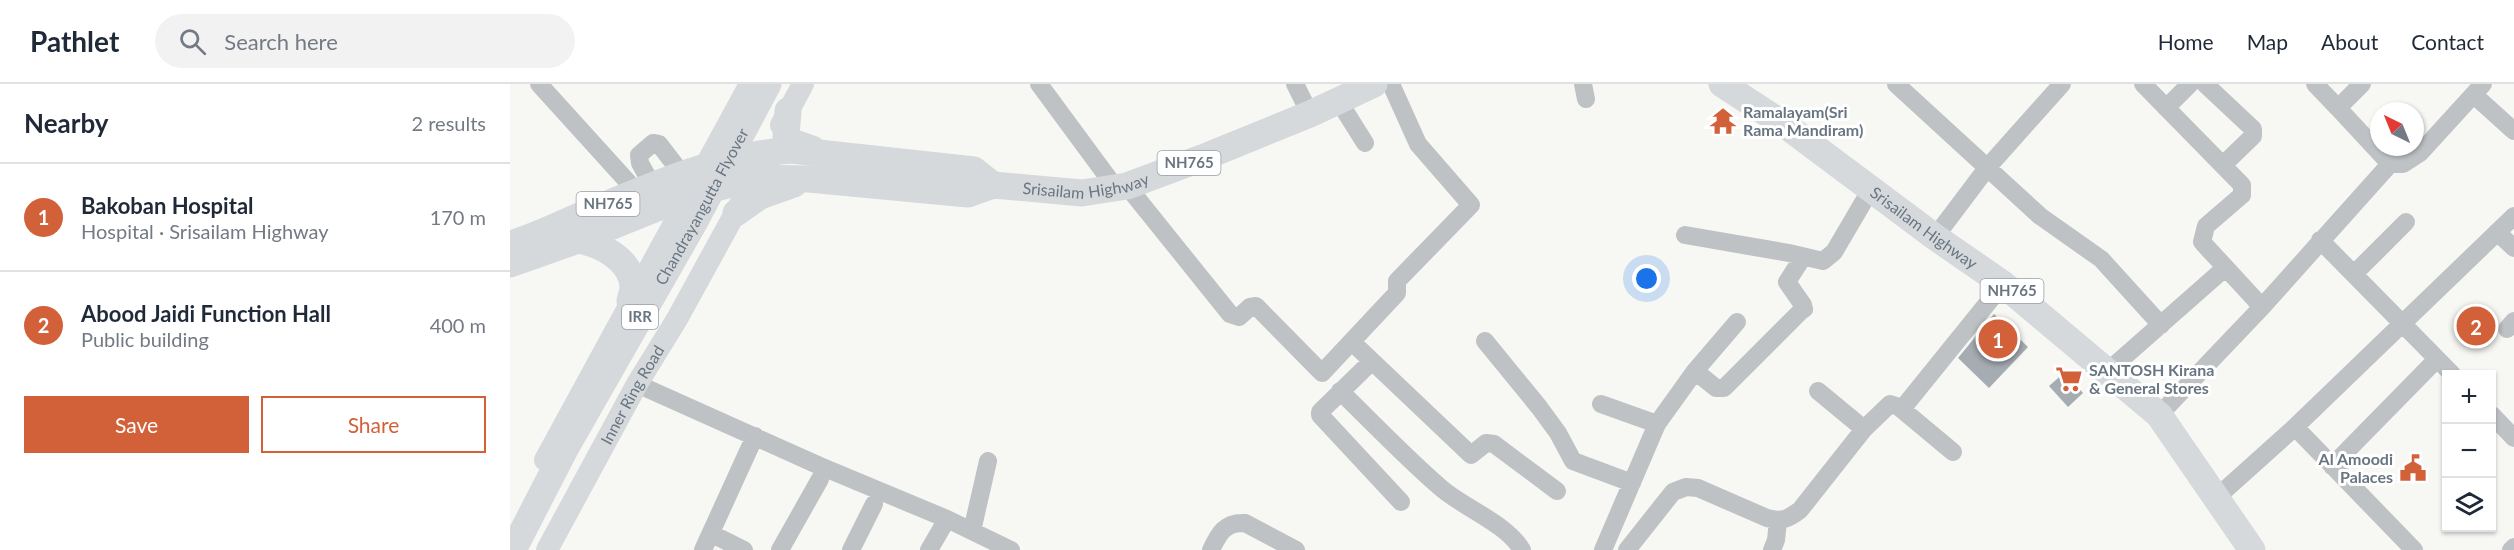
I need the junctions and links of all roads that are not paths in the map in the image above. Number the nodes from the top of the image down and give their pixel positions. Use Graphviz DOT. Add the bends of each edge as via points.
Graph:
graph roads {
  1 [pos="539,84"];
  2 [pos="750,84"];
  3 [pos="768,84"];
  4 [pos="785,84"];
  5 [pos="803,84"];
  6 [pos="1039,84"];
  7 [pos="1295,84"];
  8 [pos="1374,84"];
  9 [pos="1391,84"];
  10 [pos="1722,84"];
  11 [pos="1896,84"];
  12 [pos="2142,84"];
  13 [pos="2190,84"];
  14 [pos="2205,84"];
  15 [pos="2315,84"];
  16 [pos="2362,84"];
  17 [pos="2059,85"];
  18 [pos="2478,89"];
  19 [pos="1338,100"];
  20 [pos="2166,108"];
  21 [pos="2338,108"];
  22 [pos="788,111"];
  23 [pos="1310,114"];
  24 [pos="2514,131"];
  25 [pos="1365,143"];
  26 [pos="768,152"];
  27 [pos="835,155"];
  28 [pos="2390,164"];
  29 [pos="2223,165"];
  30 [pos="1987,168"];
  31 [pos="754,178"];
  32 [pos="809,179"];
  33 [pos="670,185"];
  34 [pos="993,185"];
  35 [pos="1121,186"];
  36 [pos="1871,189"];
  37 [pos="735,213"];
  38 [pos="2514,216"];
  39 [pos="2406,222"];
  40 [pos="2497,232"];
  41 [pos="1685,235"];
  42 [pos="1935,237"];
  43 [pos="578,240"];
  44 [pos="2320,240"];
  45 [pos="510,244"];
  46 [pos="2514,248"];
  47 [pos="1803,257"];
  48 [pos="510,264"];
  49 [pos="2225,268"];
  50 [pos="2354,274"];
  51 [pos="2003,284"];
  52 [pos="630,301"];
  53 [pos="2262,307"];
  54 [pos="1737,322"];
  55 [pos="2402,323"];
  56 [pos="2161,325"];
  57 [pos="1485,342"];
  58 [pos="1353,343"];
  59 [pos="2437,359"];
  60 [pos="1372,361"];
  61 [pos="2447,370"];
  62 [pos="1695,371"];
  63 [pos="2108,371"];
  64 [pos="637,384"];
  65 [pos="1340,391"];
  66 [pos="1818,391"];
  67 [pos="1601,404"];
  68 [pos="1902,409"];
  69 [pos="2159,415"];
  70 [pos="2496,419"];
  71 [pos="1657,424"];
  72 [pos="2295,427"];
  73 [pos="1864,429"];
  74 [pos="755,436"];
  75 [pos="2514,438"];
  76 [pos="1953,452"];
  77 [pos="988,461"];
  78 [pos="2332,466"];
  79 [pos="820,479"];
  80 [pos="1632,483"];
  81 [pos="1557,491"];
  82 [pos="2216,498"];
  83 [pos="1401,502"];
  84 [pos="874,504"];
  85 [pos="947,519"];
  86 [pos="1778,521"];
  87 [pos="510,531"];
  88 [pos="972,531"];
  89 [pos="707,542"];
  90 [pos="2514,547"];
  91 [pos="1006,548"];
  92 [pos="546,549"];
  93 [pos="513,550"];
  94 [pos="744,550"];
  95 [pos="780,550"];
  96 [pos="851,550"];
  97 [pos="929,550"];
  98 [pos="1211,550"];
  99 [pos="1296,550"];
  100 [pos="1522,550"];
  101 [pos="1603,550"];
  102 [pos="1628,550"];
  103 [pos="1772,550"];
  104 [pos="2252,550"];
  105 [pos="2414,550"];
  106 [pos="2511,550"];
  1 -- 33 [label="street"];
  2 -- 33 [label="main road, IRR"];
  3 -- 93 [label="highway, Chandrayangutta Flyover / IRR"];
  4 -- 92 [label="highway, Chandrayangutta Flyover / IRR" via="708,228 622,375"];
  5 -- 22 [label="main road, IRR"];
  6 -- 35 [label="street"];
  7 -- 23 [label="street"];
  8 -- 19 [label="highway, Srisailam Highway / NH765"];
  9 -- 58 [label="street" via="1418,144 1471,205 1397,281 1397,293"];
  10 -- 36 [label="highway, Srisailam Highway / NH765"];
  11 -- 30 [label="street"];
  12 -- 20 [label="street"];
  13 -- 20 [label="street"];
  14 -- 29 [label="street" via="2253,129 2253,136"];
  15 -- 21 [label="street"];
  16 -- 21 [label="street"];
  17 -- 30 [label="street"];
  18 -- 24 [label="street"];
  18 -- 28 [label="street" via="2420,153 2403,164"];
  19 -- 23 [label="highway, Srisailam Highway / NH765"];
  19 -- 25 [label="street"];
  20 -- 29 [label="street"];
  21 -- 28 [label="street"];
  22 -- 26 [label="main road, IRR"];
  22 -- 27 [label="highway" via="784,133 790,141"];
  23 -- 35 [label="highway, Srisailam Highway / NH765"];
  26 -- 27 [label="highway, NH765" via="791,150"];
  26 -- 31 [label="main road, IRR"];
  26 -- 33 [label="highway, NH765"];
  27 -- 34 [label="highway, NH765" via="974,170"];
  28 -- 44 [label="street"];
  29 -- 49 [label="street" via="2244,190 2238,200 2206,226 2202,242"];
  30 -- 42 [label="street"];
  30 -- 56 [label="street" via="2040,216 2101,259"];
  31 -- 32 [label="highway, NH765"];
  31 -- 33 [label="highway, NH765"];
  31 -- 37 [label="main road, Inner Ring Road / IRR"];
  32 -- 34 [label="highway, NH765" via="968,194"];
  32 -- 37 [label="highway" via="760,196"];
  33 -- 43 [label="highway, NH765"];
  33 -- 45 [label="highway, NH765"];
  33 -- 52 [label="main road, IRR"];
  34 -- 35 [label="highway, Srisailam Highway / NH765" via="1082,193"];
  35 -- 58 [label="street" via="1230,314 1239,317 1256,306 1322,373"];
  36 -- 42 [label="highway, Srisailam Highway / NH765"];
  36 -- 47 [label="street" via="1831,256 1823,261"];
  37 -- 64 [label="main road, Inner Ring Road / IRR"];
  38 -- 40 [label="street"];
  39 -- 50 [label="street"];
  40 -- 46 [label="street"];
  40 -- 55 [label="street"];
  41 -- 47 [label="street"];
  42 -- 51 [label="highway, Srisailam Highway / NH765"];
  43 -- 48 [label="highway, NH765"];
  43 -- 52 [label="highway" via="602,246 620,261 633,286"];
  44 -- 50 [label="street"];
  44 -- 53 [label="street"];
  47 -- 62 [label="street" via="1787,282 1803,305 1801,311 1724,388 1716,388"];
  49 -- 53 [label="street"];
  49 -- 56 [label="street"];
  50 -- 55 [label="street"];
  51 -- 63 [label="highway, Srisailam Highway / NH765"];
  51 -- 68 [label="street"];
  52 -- 87 [label="main road, IRR"];
  53 -- 69 [label="street"];
  54 -- 62 [label="street"];
  55 -- 59 [label="street"];
  55 -- 72 [label="street"];
  56 -- 63 [label="street"];
  57 -- 80 [label="street" via="1539,407 1573,461"];
  58 -- 60 [label="street"];
  59 -- 61 [label="street"];
  59 -- 78 [label="street"];
  60 -- 65 [label="street"];
  60 -- 81 [label="street" via="1471,455 1486,443 1494,444"];
  62 -- 71 [label="street"];
  63 -- 69 [label="highway, Srisailam Highway / NH765"];
  64 -- 74 [label="street"];
  64 -- 92 [label="main road, Inner Ring Road / IRR"];
  65 -- 83 [label="street" via="1320,415"];
  65 -- 100 [label="street" via="1442,489 1495,525"];
  66 -- 73 [label="street"];
  67 -- 71 [label="street"];
  68 -- 73 [label="street" via="1890,404"];
  68 -- 76 [label="street"];
  69 -- 82 [label="highway, Srisailam Highway / NH765"];
  70 -- 75 [label="street"];
  71 -- 80 [label="street"];
  72 -- 78 [label="street"];
  72 -- 82 [label="street"];
  73 -- 86 [label="street" via="1800,510"];
  74 -- 85 [label="street"];
  74 -- 89 [label="street"];
  77 -- 88 [label="street"];
  78 -- 105 [label="street"];
  79 -- 95 [label="street"];
  80 -- 101 [label="street"];
  82 -- 104 [label="highway, Srisailam Highway / NH765"];
  84 -- 96 [label="street"];
  85 -- 88 [label="street"];
  85 -- 97 [label="street"];
  86 -- 102 [label="street" via="1698,488 1686,487 1673,492"];
  86 -- 103 [label="street"];
  88 -- 91 [label="street"];
  89 -- 94 [label="street"];
  90 -- 106 [label="street"];
  98 -- 99 [label="street" via="1223,529 1236,523 1245,523"];
}
